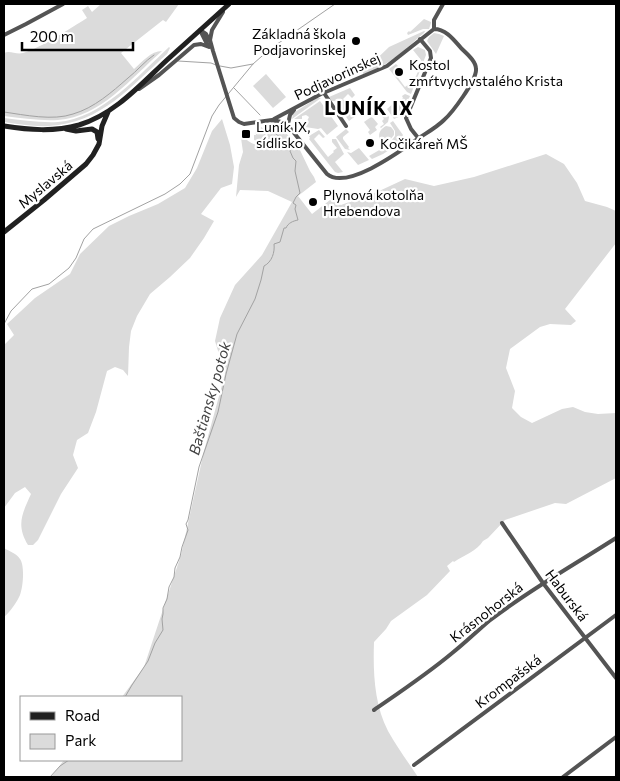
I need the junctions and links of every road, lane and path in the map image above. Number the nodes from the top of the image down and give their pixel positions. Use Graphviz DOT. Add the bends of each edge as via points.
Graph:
graph roads {
  1 [pos="63,4"];
  2 [pos="443,4"];
  3 [pos="228,5"];
  4 [pos="434,29"];
  5 [pos="200,30"];
  6 [pos="4,35"];
  7 [pos="420,39"];
  8 [pos="210,45"];
  9 [pos="324,93"];
  10 [pos="117,105"];
  11 [pos="296,108"];
  12 [pos="109,111"];
  13 [pos="94,119"];
  14 [pos="272,120"];
  15 [pos="288,124"];
  16 [pos="4,126"];
  17 [pos="346,126"];
  18 [pos="61,129"];
  19 [pos="97,133"];
  20 [pos="419,139"];
  21 [pos="96,149"];
  22 [pos="4,232"];
  23 [pos="502,523"];
  24 [pos="616,538"];
  25 [pos="544,583"];
  26 [pos="616,615"];
  27 [pos="585,638"];
  28 [pos="616,678"];
  29 [pos="374,710"];
  30 [pos="616,736"];
  31 [pos="414,765"];
  32 [pos="563,777"];
  1 -- 6 [label="street"];
  2 -- 4 [label="street" via="434,18"];
  3 -- 5 [label="street"];
  3 -- 8 [label="street" via="212,30"];
  4 -- 7 [label="street, Podjavorinskej"];
  4 -- 20 [label="street" via="455,41 474,62 476,73 447,118"];
  5 -- 8 [label="street" via="206,34"];
  5 -- 10 [label="street"];
  7 -- 9 [label="street, Podjavorinskej" via="387,66"];
  7 -- 20 [label="street" via="430,51 431,58 406,118"];
  8 -- 10 [label="street" via="192,45 159,75"];
  8 -- 14 [label="street" via="234,118 247,124"];
  9 -- 11 [label="street, Podjavorinskej"];
  9 -- 17 [label="street"];
  10 -- 12 [label="street"];
  11 -- 14 [label="street, Podjavorinskej"];
  11 -- 15 [label="street"];
  12 -- 13 [label="street"];
  12 -- 21 [label="street, Myslavská"];
  13 -- 18 [label="street"];
  13 -- 19 [label="street"];
  14 -- 15 [label="street"];
  15 -- 20 [label="street" via="328,175 336,178 351,176 380,164"];
  16 -- 18 [label="street"];
  18 -- 19 [label="street" via="91,129"];
  19 -- 21 [label="street"];
  21 -- 22 [label="street, Myslavská" via="83,167"];
  23 -- 25 [label="street, Haburská"];
  24 -- 25 [label="street, Krásnohorská"];
  25 -- 27 [label="street, Haburská"];
  25 -- 29 [label="street, Krásnohorská"];
  26 -- 27 [label="street, Krompašská"];
  27 -- 28 [label="street, Haburská"];
  27 -- 31 [label="street, Krompašská"];
  30 -- 32 [label="street"];
}
